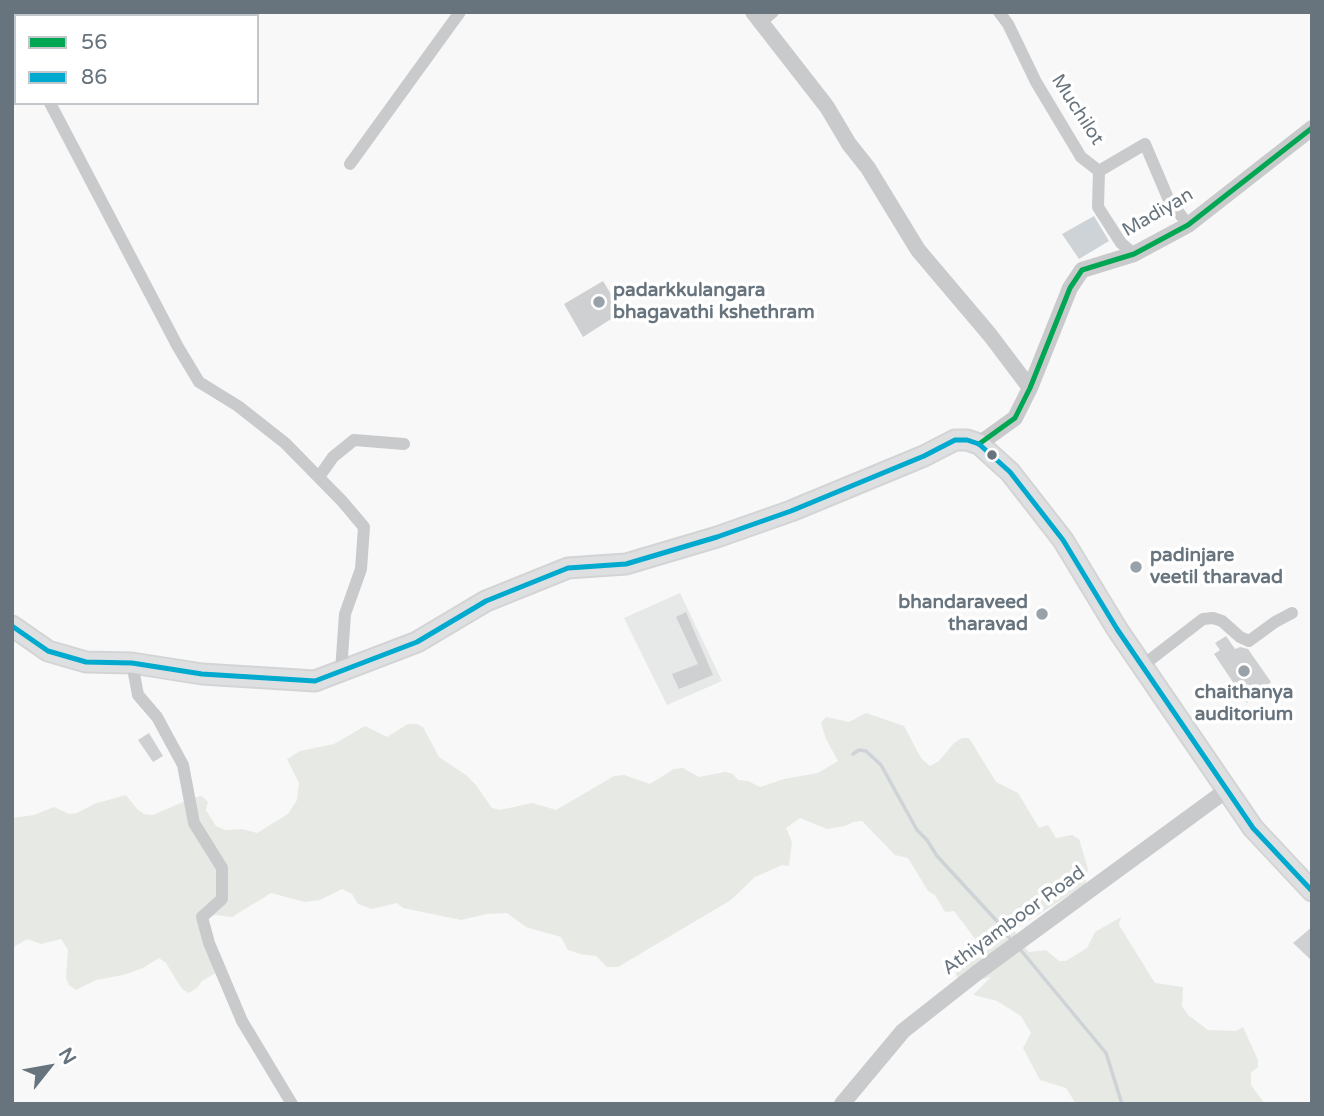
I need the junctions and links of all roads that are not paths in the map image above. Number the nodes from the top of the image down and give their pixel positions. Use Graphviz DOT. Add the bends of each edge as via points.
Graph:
graph roads {
  1 [pos="460,12"];
  2 [pos="773,12"];
  3 [pos="999,12"];
  4 [pos="756,18"];
  5 [pos="51,105"];
  6 [pos="1312,128"];
  7 [pos="350,164"];
  8 [pos="1099,171"];
  9 [pos="1188,225"];
  10 [pos="1134,254"];
  11 [pos="1030,388"];
  12 [pos="404,444"];
  13 [pos="979,444"];
  14 [pos="319,477"];
  15 [pos="1292,612"];
  16 [pos="12,626"];
  17 [pos="132,663"];
  18 [pos="1142,666"];
  19 [pos="341,671"];
  20 [pos="1228,789"];
  21 [pos="1312,891"];
  22 [pos="292,1104"];
  23 [pos="842,1104"];
  1 -- 7 [label="street"];
  2 -- 4 [label="street"];
  3 -- 8 [label="street, Muchilot" via="1081,157"];
  4 -- 11 [label="street" via="827,107 918,250"];
  5 -- 14 [label="street" via="199,382 276,436"];
  6 -- 9 [label="street, Madiyan"];
  8 -- 9 [label="street, Muchilot" via="1145,144 1168,198"];
  8 -- 10 [label="street" via="1098,206 1121,243"];
  9 -- 10 [label="street, Madiyan"];
  10 -- 11 [label="street, Madiyan" via="1082,270 1070,288"];
  11 -- 13 [label="street, Madiyan" via="1015,418"];
  12 -- 14 [label="street" via="354,440 333,457"];
  13 -- 18 [label="main road" via="1010,472 1063,540"];
  13 -- 19 [label="main road" via="955,440 791,511 691,545 626,564 568,568 486,601 417,642"];
  14 -- 19 [label="street" via="364,527 360,569 345,614"];
  15 -- 18 [label="street" via="1249,640 1222,621 1203,620"];
  16 -- 17 [label="main road" via="48,651 86,662"];
  17 -- 19 [label="main road" via="202,674 315,681"];
  17 -- 22 [label="street" via="138,695 157,717 183,765 194,823 222,868 222,898 202,916 209,943 242,1021"];
  18 -- 20 [label="main road"];
  20 -- 21 [label="main road" via="1253,828"];
  20 -- 23 [label="street, Athiyamboor Road" via="903,1031"];
}
